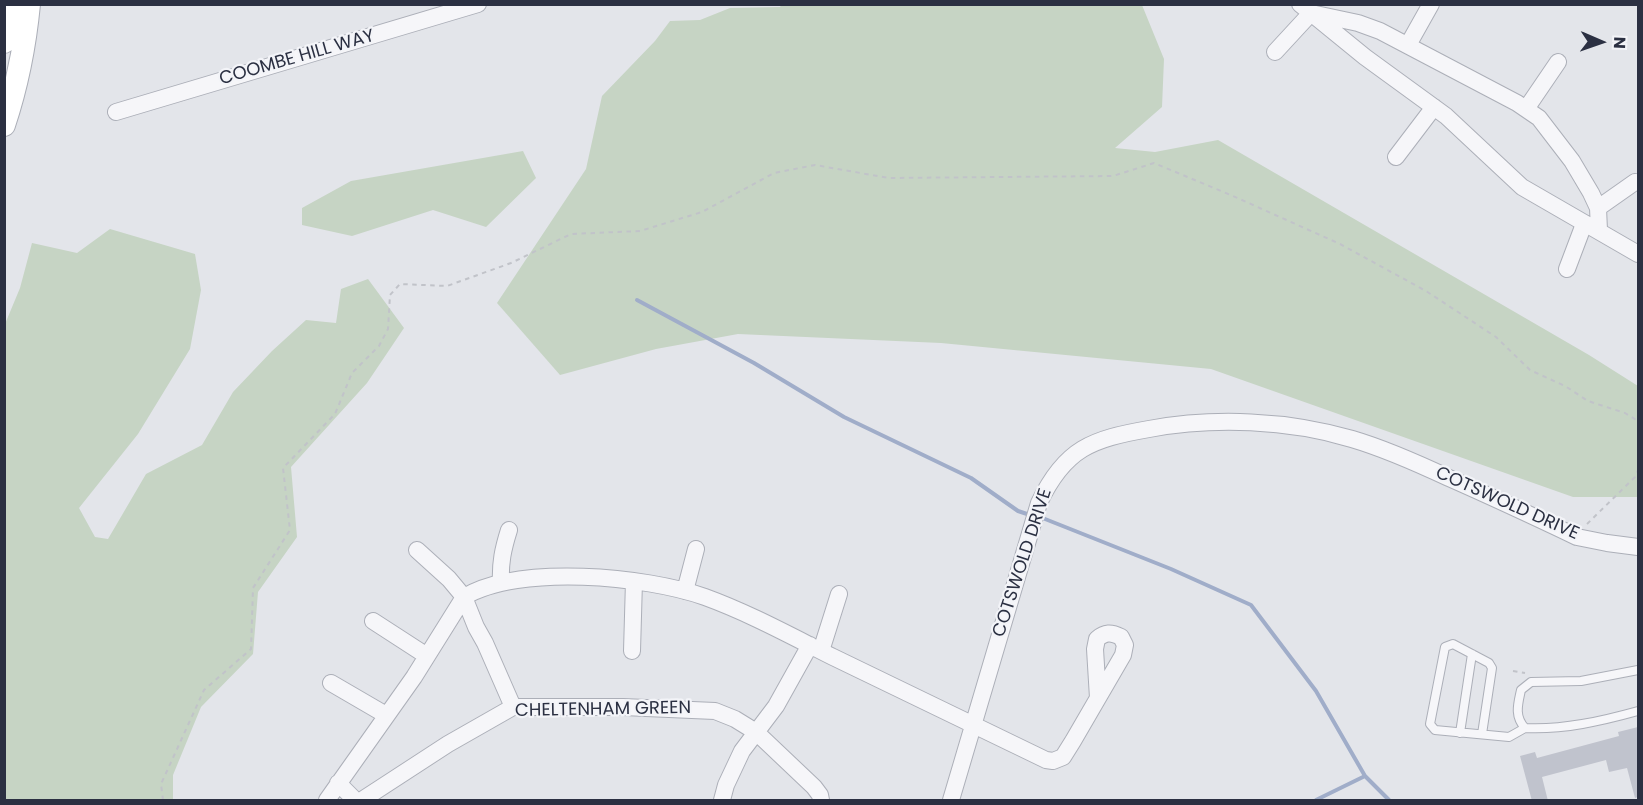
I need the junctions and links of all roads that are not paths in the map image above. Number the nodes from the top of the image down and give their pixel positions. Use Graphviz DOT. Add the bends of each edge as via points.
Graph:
graph roads {
  1 [pos="9,4"];
  2 [pos="29,4"];
  3 [pos="478,4"];
  4 [pos="1431,4"];
  5 [pos="1306,9"];
  6 [pos="1367,26"];
  7 [pos="4,42"];
  8 [pos="1408,45"];
  9 [pos="1356,51"];
  10 [pos="1275,52"];
  11 [pos="1558,62"];
  12 [pos="1434,107"];
  13 [pos="1526,109"];
  14 [pos="116,112"];
  15 [pos="4,125"];
  16 [pos="1396,157"];
  17 [pos="1635,182"];
  18 [pos="1598,208"];
  19 [pos="1591,227"];
  20 [pos="1638,254"];
  21 [pos="1567,269"];
  22 [pos="509,531"];
  23 [pos="1638,547"];
  24 [pos="696,549"];
  25 [pos="417,550"];
  26 [pos="634,581"];
  27 [pos="501,583"];
  28 [pos="685,591"];
  29 [pos="839,594"];
  30 [pos="464,597"];
  31 [pos="373,621"];
  32 [pos="815,648"];
  33 [pos="632,651"];
  34 [pos="1472,654"];
  35 [pos="427,656"];
  36 [pos="1638,670"];
  37 [pos="331,683"];
  38 [pos="1098,698"];
  39 [pos="513,707"];
  40 [pos="1638,711"];
  41 [pos="386,715"];
  42 [pos="974,726"];
  43 [pos="1525,728"];
  44 [pos="756,732"];
  45 [pos="1460,733"];
  46 [pos="1482,734"];
  47 [pos="338,783"];
  48 [pos="327,801"];
  49 [pos="355,801"];
  50 [pos="362,801"];
  51 [pos="722,801"];
  52 [pos="820,801"];
  53 [pos="951,801"];
  1 -- 7 [label="main road"];
  2 -- 15 [label="main road" via="16,85"];
  3 -- 14 [label="street, COOMBE HILL WAY"];
  4 -- 8 [label="street"];
  5 -- 6 [label="street"];
  5 -- 9 [label="street"];
  5 -- 10 [label="street"];
  6 -- 8 [label="street"];
  6 -- 9 [label="street" via="1358,37"];
  8 -- 13 [label="street"];
  9 -- 12 [label="street"];
  11 -- 13 [label="street"];
  12 -- 16 [label="street"];
  12 -- 19 [label="street" via="1522,187"];
  13 -- 18 [label="street" via="1552,132"];
  17 -- 18 [label="street"];
  18 -- 19 [label="street"];
  19 -- 20 [label="street"];
  19 -- 21 [label="street"];
  22 -- 27 [label="street" via="501,554"];
  23 -- 42 [label="street, COTSWOLD DRIVE" via="1583,538 1391,452 1330,433 1267,423 1169,425 1105,438 1068,460 1039,503"];
  24 -- 28 [label="street"];
  25 -- 30 [label="street"];
  26 -- 27 [label="street" via="560,576"];
  26 -- 28 [label="street"];
  26 -- 33 [label="street"];
  27 -- 30 [label="street"];
  28 -- 32 [label="street" via="757,619"];
  29 -- 32 [label="street"];
  30 -- 35 [label="street"];
  30 -- 39 [label="street"];
  31 -- 35 [label="street"];
  32 -- 42 [label="street"];
  32 -- 44 [label="street"];
  34 -- 45 [label="lane"];
  34 -- 45 [label="lane" via="1453,644 1445,646 1430,724 1435,730"];
  34 -- 46 [label="lane" via="1492,668"];
  35 -- 41 [label="street"];
  36 -- 43 [label="lane" via="1581,681 1531,682 1521,690 1517,713"];
  37 -- 41 [label="street"];
  38 -- 42 [label="street" via="1063,757 1053,761"];
  39 -- 44 [label="street, CHELTENHAM GREEN" via="715,711"];
  39 -- 50 [label="street, CHELTENHAM GREEN"];
  40 -- 43 [label="lane" via="1563,727"];
  41 -- 47 [label="street"];
  42 -- 53 [label="street, COTSWOLD DRIVE"];
  43 -- 46 [label="lane" via="1509,737"];
  44 -- 51 [label="street" via="742,751"];
  44 -- 52 [label="street, CHELTENHAM GREEN" via="814,787"];
  45 -- 46 [label="lane"];
  47 -- 48 [label="street"];
  47 -- 49 [label="street"];
}
